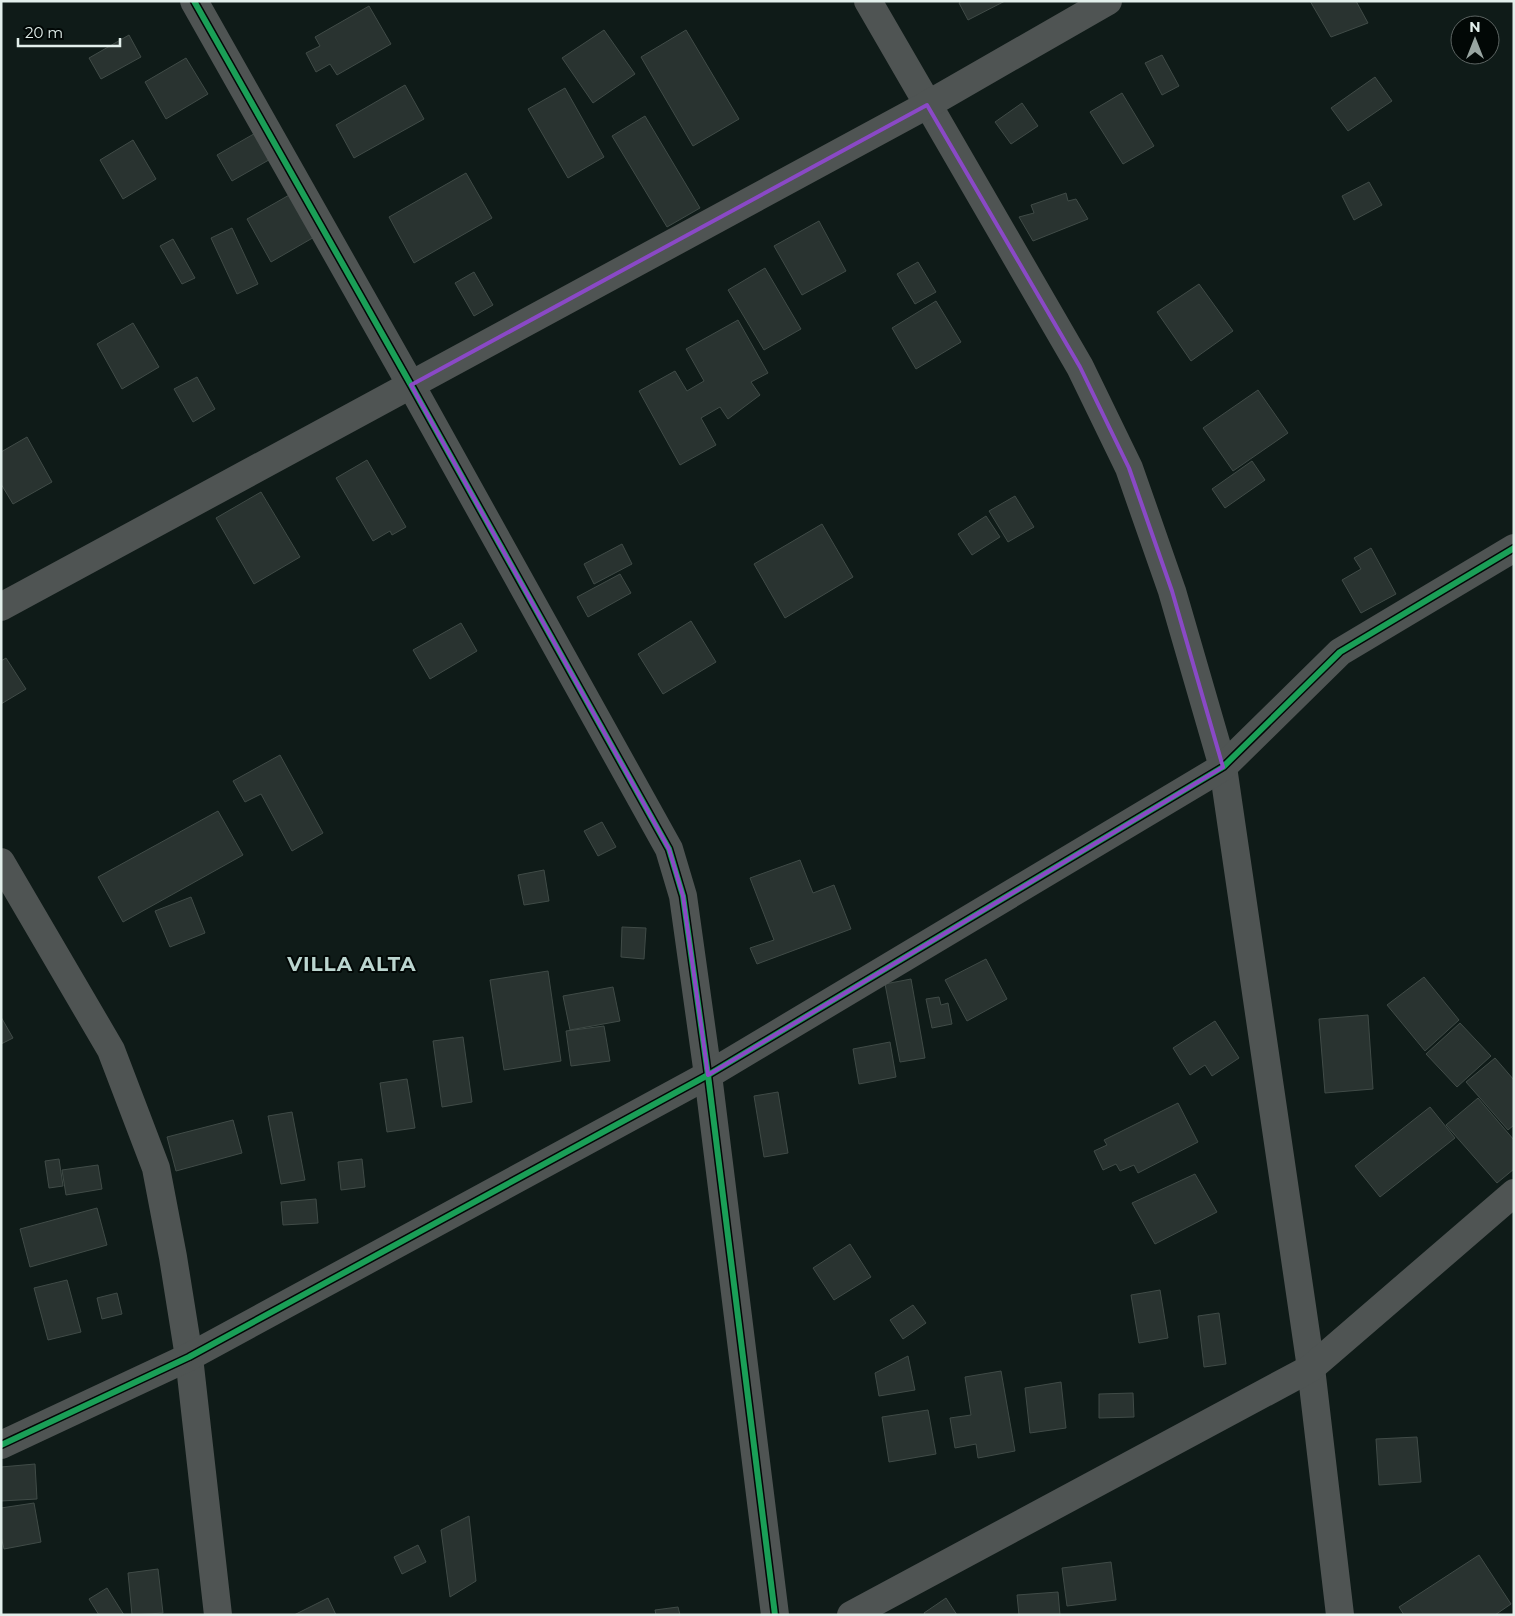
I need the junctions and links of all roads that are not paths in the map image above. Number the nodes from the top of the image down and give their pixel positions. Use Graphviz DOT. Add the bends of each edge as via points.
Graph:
graph roads {
  1 [pos="194,1"];
  2 [pos="868,1"];
  3 [pos="1108,1"];
  4 [pos="927,105"];
  5 [pos="411,384"];
  6 [pos="1514,548"];
  7 [pos="1,606"];
  8 [pos="1223,768"];
  9 [pos="1,862"];
  10 [pos="708,1075"];
  11 [pos="1514,1193"];
  12 [pos="189,1357"];
  13 [pos="1311,1368"];
  14 [pos="1,1445"];
  15 [pos="218,1615"];
  16 [pos="775,1615"];
  17 [pos="851,1615"];
  18 [pos="1340,1615"];
  1 -- 5 [label="street"];
  2 -- 4 [label="street"];
  3 -- 4 [label="street"];
  4 -- 5 [label="street"];
  4 -- 8 [label="street" via="1080,367 1128,468 1172,590"];
  5 -- 7 [label="street"];
  5 -- 10 [label="street" via="669,849 683,896"];
  6 -- 8 [label="street" via="1340,652"];
  8 -- 10 [label="street"];
  8 -- 13 [label="street"];
  9 -- 12 [label="street" via="111,1050 156,1168"];
  10 -- 12 [label="street"];
  10 -- 16 [label="street"];
  11 -- 13 [label="street"];
  12 -- 14 [label="street"];
  12 -- 15 [label="street"];
  13 -- 17 [label="street"];
  13 -- 18 [label="street"];
}
